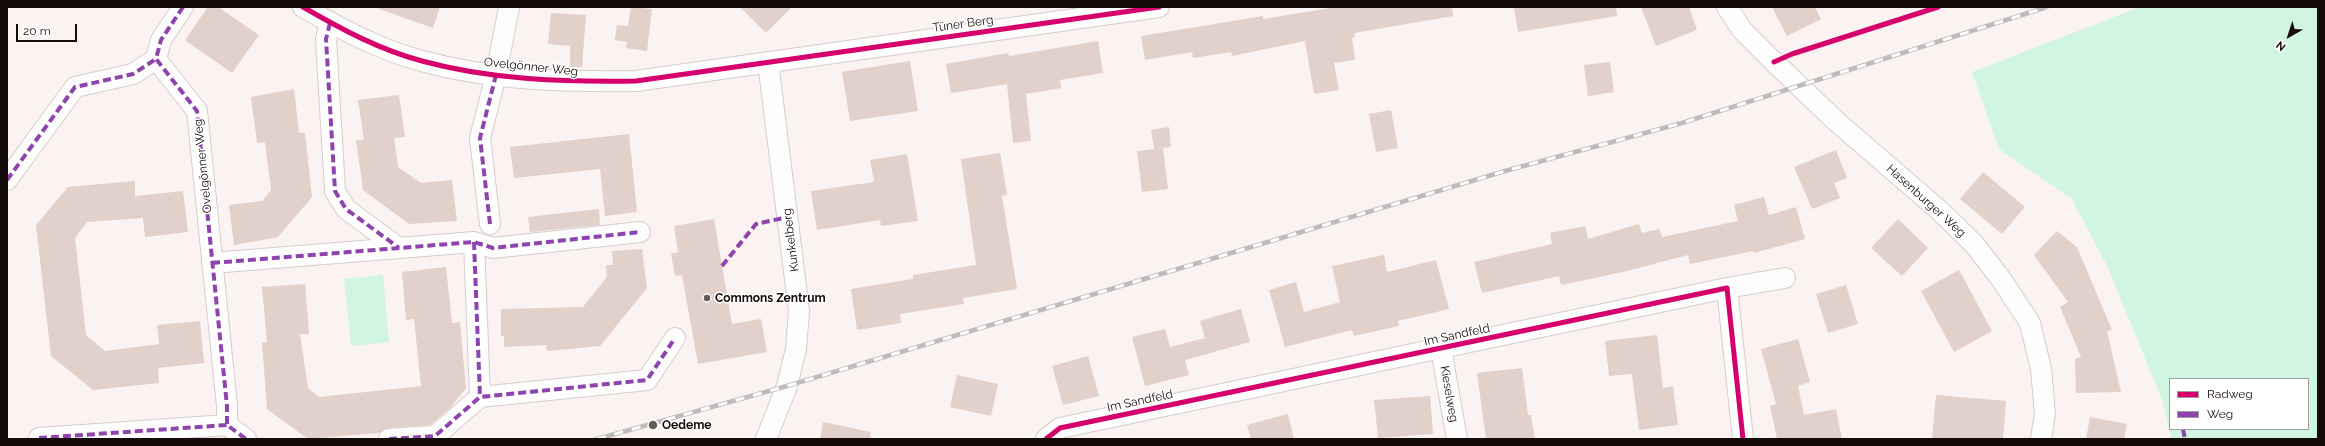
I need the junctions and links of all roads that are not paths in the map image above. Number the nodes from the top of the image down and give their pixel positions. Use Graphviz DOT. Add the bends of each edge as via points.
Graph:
graph roads {
  1 [pos="183,7"];
  2 [pos="304,7"];
  3 [pos="510,7"];
  4 [pos="1159,7"];
  5 [pos="1727,7"];
  6 [pos="330,23"];
  7 [pos="156,58"];
  8 [pos="768,62"];
  9 [pos="496,75"];
  10 [pos="7,180"];
  11 [pos="490,224"];
  12 [pos="640,232"];
  13 [pos="474,242"];
  14 [pos="400,248"];
  15 [pos="212,263"];
  16 [pos="1785,278"];
  17 [pos="1727,288"];
  18 [pos="674,338"];
  19 [pos="1441,349"];
  20 [pos="480,397"];
  21 [pos="227,425"];
  22 [pos="39,438"];
  23 [pos="246,439"];
  24 [pos="389,439"];
  25 [pos="766,439"];
  26 [pos="1046,439"];
  27 [pos="1457,439"];
  28 [pos="1743,439"];
  29 [pos="2041,439"];
  1 -- 7 [label="street" via="161,40"];
  2 -- 6 [label="street, Ovelgönner Weg"];
  3 -- 9 [label="street"];
  4 -- 8 [label="street, Tüner Berg"];
  5 -- 29 [label="street, Hasenburger Weg" via="1742,30 1774,62 1837,122 1939,210 1974,244 2001,279 2030,323 2041,369 2045,406"];
  6 -- 9 [label="street, Ovelgönner Weg" via="375,45 422,61"];
  6 -- 14 [label="street" via="326,39 335,191 346,209"];
  7 -- 10 [label="street" via="134,74 75,87"];
  7 -- 15 [label="street, Ovelgönner Weg" via="197,111"];
  8 -- 9 [label="street, Ovelgönner Weg" via="636,81 574,82"];
  8 -- 25 [label="street, Kunkelberg" via="799,311 796,349 787,386"];
  9 -- 11 [label="street, Ovelgönner Weg" via="480,138"];
  12 -- 13 [label="street" via="493,248"];
  13 -- 14 [label="street"];
  13 -- 20 [label="street"];
  14 -- 15 [label="street"];
  15 -- 21 [label="street, Ovelgönner Weg"];
  16 -- 17 [label="street, Im Sandfeld"];
  17 -- 19 [label="street, Im Sandfeld"];
  17 -- 28 [label="street"];
  18 -- 20 [label="street" via="646,380"];
  19 -- 26 [label="street, Im Sandfeld" via="1060,428"];
  19 -- 27 [label="street, Kieselweg"];
  20 -- 24 [label="street" via="435,436"];
  21 -- 22 [label="street"];
  21 -- 23 [label="street"];
}
